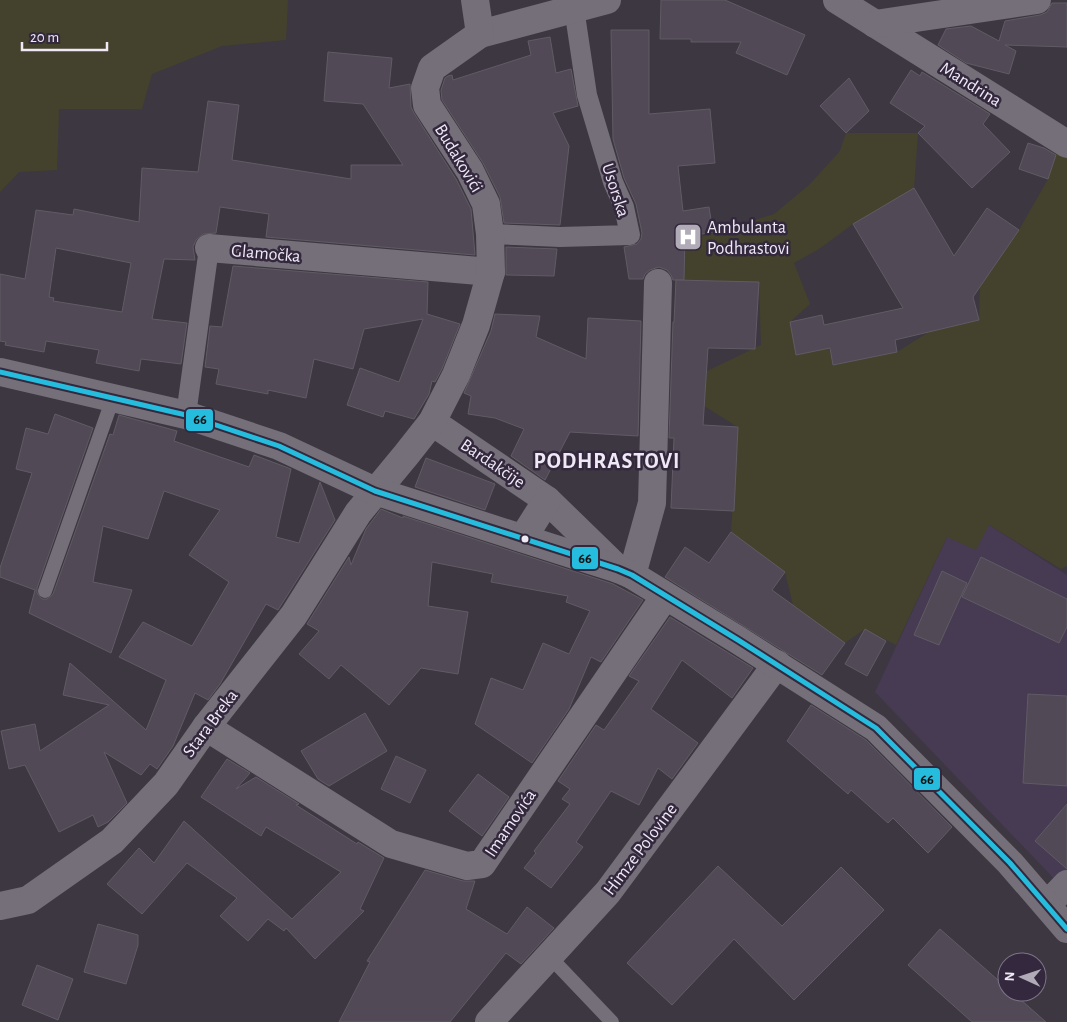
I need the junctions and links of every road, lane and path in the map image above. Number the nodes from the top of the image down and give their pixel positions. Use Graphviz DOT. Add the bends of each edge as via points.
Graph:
graph roads {
  1 [pos="475,0"];
  2 [pos="607,0"];
  3 [pos="1037,0"];
  4 [pos="841,1"];
  5 [pos="574,8"];
  6 [pos="875,24"];
  7 [pos="480,34"];
  8 [pos="1067,144"];
  9 [pos="490,234"];
  10 [pos="209,248"];
  11 [pos="491,272"];
  12 [pos="658,283"];
  13 [pos="0,372"];
  14 [pos="113,398"];
  15 [pos="186,415"];
  16 [pos="432,422"];
  17 [pos="375,491"];
  18 [pos="547,500"];
  19 [pos="523,538"];
  20 [pos="625,572"];
  21 [pos="45,591"];
  22 [pos="663,595"];
  23 [pos="777,664"];
  24 [pos="206,727"];
  25 [pos="1067,884"];
  26 [pos="1047,905"];
  27 [pos="0,906"];
  28 [pos="1067,928"];
  29 [pos="550,956"];
  30 [pos="489,1022"];
  31 [pos="612,1022"];
  1 -- 7 [label="street"];
  2 -- 5 [label="street, Budakovići"];
  3 -- 6 [label="street"];
  4 -- 6 [label="street, Mandrina"];
  5 -- 7 [label="street, Budakovići"];
  5 -- 9 [label="street, Usorska" via="587,95 630,235 560,238"];
  6 -- 8 [label="street, Mandrina"];
  7 -- 9 [label="street, Budakovići" via="432,68 425,88 427,105 470,171 486,204"];
  9 -- 11 [label="street, Budakovići"];
  10 -- 11 [label="street, Glamočka"];
  10 -- 15 [label="street, Glamočka"];
  11 -- 16 [label="street, Budakovići" via="476,325"];
  12 -- 20 [label="street" via="652,504"];
  13 -- 14 [label="street, Bardakčije"];
  14 -- 15 [label="street, Bardakčije"];
  14 -- 21 [label="lane"];
  15 -- 17 [label="street, Bardakčije" via="279,446"];
  16 -- 17 [label="street"];
  16 -- 18 [label="street, Bardakčije"];
  17 -- 19 [label="street, Bardakčije"];
  17 -- 24 [label="street, Stara Breka" via="358,512 294,615"];
  18 -- 19 [label="street"];
  18 -- 20 [label="street, Bardakčije"];
  19 -- 20 [label="street, Bardakčije"];
  20 -- 22 [label="street, Bardakčije"];
  22 -- 23 [label="street, Bardakčije"];
  22 -- 24 [label="street, Imamovića" via="482,864 467,866 391,844"];
  23 -- 26 [label="street, Bardakčije" via="876,728 1010,863"];
  23 -- 29 [label="street, Himze Polovine" via="608,892"];
  24 -- 27 [label="street, Stara Breka" via="166,784 112,841 28,900"];
  25 -- 26 [label="street"];
  26 -- 28 [label="street, Bardakčije"];
  29 -- 30 [label="street, Himze Polovine"];
  29 -- 31 [label="lane"];
}
